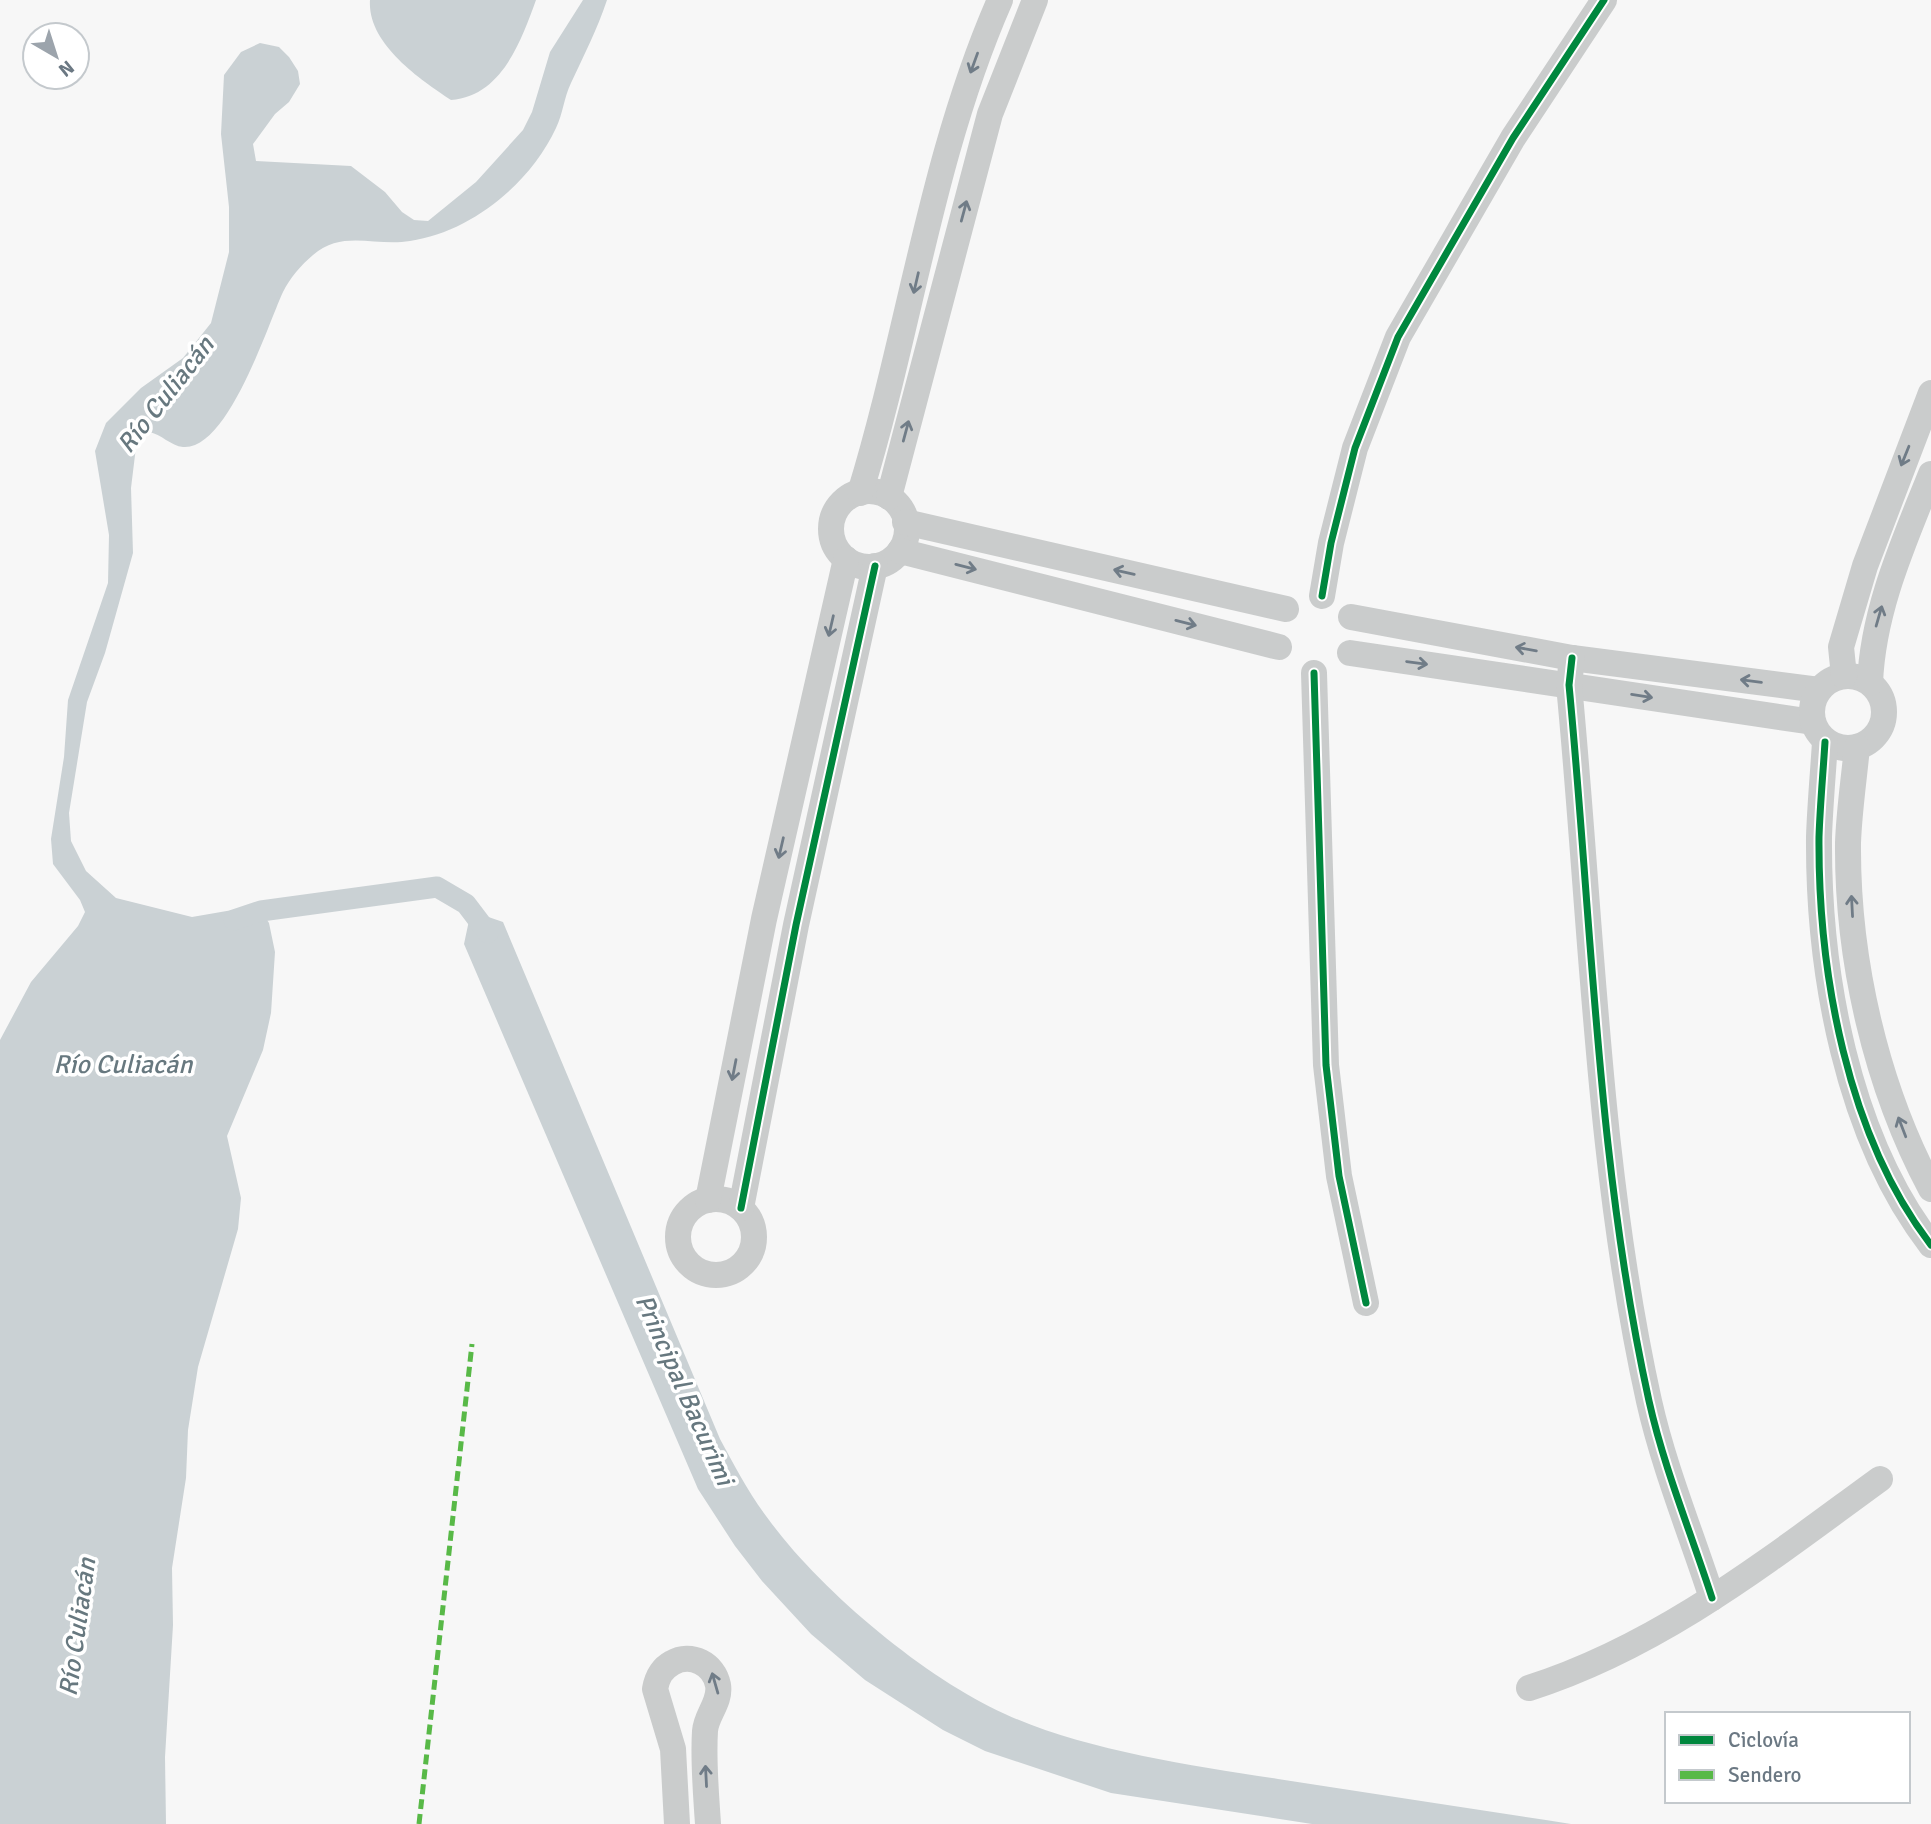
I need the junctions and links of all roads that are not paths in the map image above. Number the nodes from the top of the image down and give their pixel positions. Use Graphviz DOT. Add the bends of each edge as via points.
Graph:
graph roads {
  1 [pos="1000,0"];
  2 [pos="1035,0"];
  3 [pos="1604,0"];
  4 [pos="958,105"];
  5 [pos="990,114"];
  6 [pos="1931,393"];
  7 [pos="1931,474"];
  8 [pos="860,493"];
  9 [pos="889,497"];
  10 [pos="905,522"];
  11 [pos="900,551"];
  12 [pos="846,559"];
  13 [pos="875,566"];
  14 [pos="1322,596"];
  15 [pos="1286,609"];
  16 [pos="1351,617"];
  17 [pos="1279,647"];
  18 [pos="1350,653"];
  19 [pos="1572,658"];
  20 [pos="1314,673"];
  21 [pos="1843,676"];
  22 [pos="1870,683"];
  23 [pos="1569,685"];
  24 [pos="1819,690"];
  25 [pos="1819,732"];
  26 [pos="1857,747"];
  27 [pos="764,919"];
  28 [pos="796,925"];
  29 [pos="1927,1181"];
  30 [pos="1895,1188"];
  31 [pos="708,1200"];
  32 [pos="741,1209"];
  33 [pos="1931,1245"];
  34 [pos="1366,1303"];
  35 [pos="1880,1479"];
  36 [pos="1712,1598"];
  37 [pos="1529,1688"];
  38 [pos="677,1824"];
  39 [pos="708,1824"];
  1 -- 4 [label="street, one-way"];
  2 -- 5 [label="street"];
  3 -- 14 [label="street" via="1513,138 1398,337 1355,448"];
  4 -- 5 [label="street"];
  4 -- 8 [label="street, one-way" via="883,419"];
  9 -- 5 [label="street, one-way"];
  6 -- 21 [label="street, one-way" via="1865,566 1841,647"];
  22 -- 7 [label="street, one-way" via="1871,642"];
  8 -- 9 [label="street"];
  8 -- 12 [label="street" via="844,500 831,521 835,546"];
  9 -- 10 [label="street"];
  10 -- 11 [label="street"];
  15 -- 10 [label="street, one-way"];
  11 -- 13 [label="street"];
  11 -- 17 [label="street, one-way"];
  12 -- 13 [label="street"];
  12 -- 27 [label="street, one-way"];
  13 -- 28 [label="street"];
  14 -- 15 [label="street" via="1296,601"];
  14 -- 16 [label="street"];
  15 -- 17 [label="street" via="1279,621"];
  16 -- 18 [label="street"];
  19 -- 16 [label="street, one-way"];
  17 -- 20 [label="street" via="1295,667"];
  18 -- 20 [label="street" via="1331,670"];
  18 -- 23 [label="street, one-way"];
  19 -- 23 [label="street"];
  24 -- 19 [label="street, one-way"];
  20 -- 34 [label="street" via="1326,1065 1339,1176"];
  21 -- 22 [label="street"];
  21 -- 24 [label="street"];
  22 -- 26 [label="street" via="1882,701 1882,723 1876,735"];
  23 -- 25 [label="street, one-way"];
  23 -- 36 [label="street" via="1595,1029 1625,1259 1650,1402"];
  24 -- 25 [label="street" via="1814,700"];
  25 -- 26 [label="street" via="1842,748"];
  25 -- 30 [label="street" via="1821,891 1830,979 1863,1117"];
  29 -- 26 [label="street, one-way" via="1896,1114 1868,1018 1858,957 1848,843"];
  27 -- 28 [label="street"];
  27 -- 31 [label="street, one-way"];
  28 -- 32 [label="street"];
  29 -- 30 [label="street"];
  30 -- 33 [label="street"];
  31 -- 32 [label="street" via="725,1200"];
  31 -- 32 [label="street" via="691,1208 679,1228 682,1254 700,1272 726,1273 747,1258 754,1234"];
  35 -- 36 [label="street"];
  36 -- 37 [label="street" via="1606,1660"];
  39 -- 38 [label="street, one-way" via="705,1728 716,1703 718,1683 707,1666 689,1659 670,1664 655,1689 673,1749"];
}
